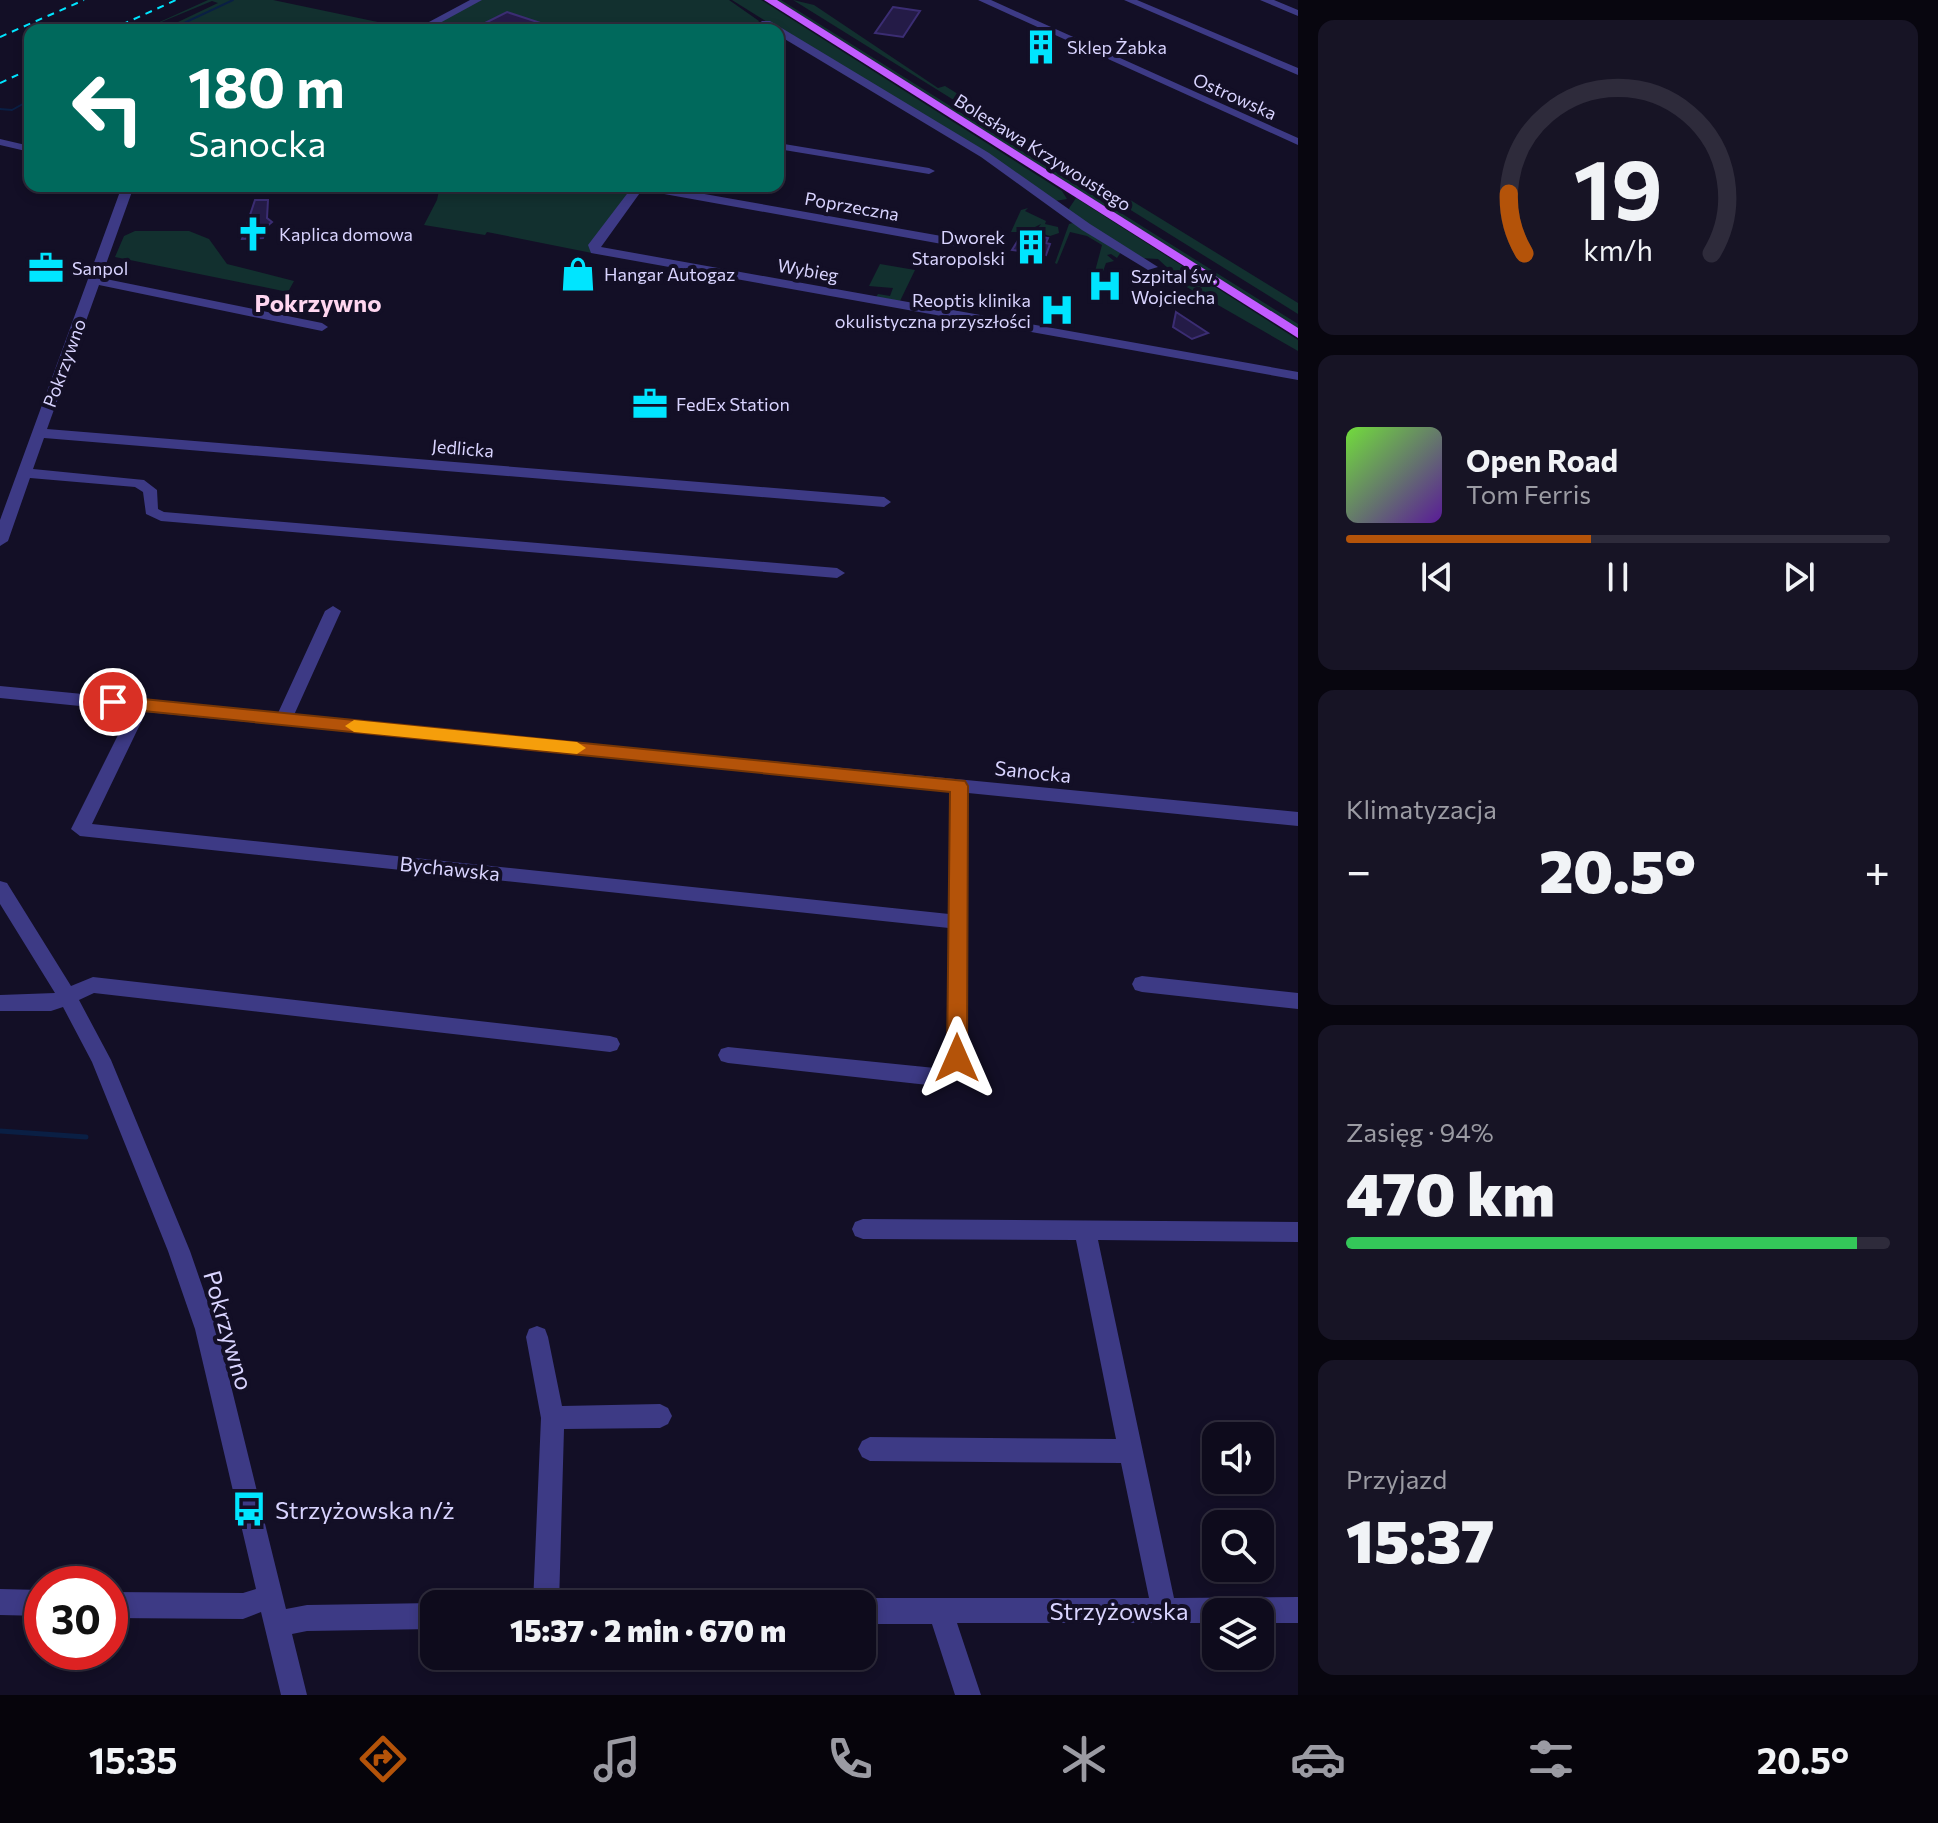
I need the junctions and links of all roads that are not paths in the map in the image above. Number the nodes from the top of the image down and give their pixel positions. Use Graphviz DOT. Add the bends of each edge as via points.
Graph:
graph roads {
  1 [pos="477,0"];
  2 [pos="769,0"];
  3 [pos="785,0"];
  4 [pos="983,0"];
  5 [pos="1129,0"];
  6 [pos="1265,0"];
  7 [pos="1298,13"];
  8 [pos="431,24"];
  9 [pos="784,39"];
  10 [pos="1298,72"];
  11 [pos="0,142"];
  12 [pos="1298,142"];
  13 [pos="784,147"];
  14 [pos="24,148"];
  15 [pos="929,171"];
  16 [pos="1071,191"];
  17 [pos="126,192"];
  18 [pos="635,192"];
  19 [pos="674,192"];
  20 [pos="1059,206"];
  21 [pos="964,244"];
  22 [pos="1152,267"];
  23 [pos="94,280"];
  24 [pos="1298,320"];
  25 [pos="322,327"];
  26 [pos="1298,334"];
  27 [pos="1298,376"];
  28 [pos="39,433"];
  29 [pos="24,473"];
  30 [pos="884,502"];
  31 [pos="0,541"];
  32 [pos="837,573"];
  33 [pos="333,611"];
  34 [pos="0,692"];
  35 [pos="141,705"];
  36 [pos="284,719"];
  37 [pos="959,786"];
  38 [pos="1298,819"];
  39 [pos="0,888"];
  40 [pos="958,922"];
  41 [pos="1142,984"];
  42 [pos="67,996"];
  43 [pos="1298,1001"];
  44 [pos="0,1003"];
  45 [pos="610,1044"];
  46 [pos="728,1055"];
  47 [pos="863,1229"];
  48 [pos="1085,1231"];
  49 [pos="1298,1232"];
  50 [pos="537,1337"];
  51 [pos="660,1416"];
  52 [pos="553,1418"];
  53 [pos="870,1449"];
  54 [pos="1131,1451"];
  55 [pos="547,1590"];
  56 [pos="270,1596"];
  57 [pos="0,1602"];
  58 [pos="24,1603"];
  59 [pos="128,1605"];
  60 [pos="940,1610"];
  61 [pos="1164,1610"];
  62 [pos="1298,1610"];
  63 [pos="876,1611"];
  64 [pos="420,1616"];
  65 [pos="277,1624"];
  66 [pos="294,1695"];
  67 [pos="968,1695"];
  1 -- 8 [label="street"];
  2 -- 16 [label="main road, Bolesława Krzywoustego"];
  3 -- 24 [label="main road, Bolesława Krzywoustego"];
  4 -- 12 [label="street, Ostrowska"];
  5 -- 10 [label="street"];
  6 -- 7 [label="street"];
  9 -- 20 [label="street, Bolesława Krzywoustego" via="966,143"];
  11 -- 14 [label="street"];
  13 -- 15 [label="street"];
  16 -- 20 [label="main road" via="1073,198"];
  16 -- 26 [label="main road, Bolesława Krzywoustego"];
  17 -- 23 [label="street, Pokrzywno"];
  18 -- 27 [label="street, Wybieg" via="595,250"];
  19 -- 21 [label="street, Poprzeczna"];
  20 -- 22 [label="street, Bolesława Krzywoustego"];
  23 -- 25 [label="street"];
  23 -- 28 [label="street, Pokrzywno"];
  28 -- 29 [label="street, Pokrzywno"];
  28 -- 30 [label="street, Jedlicka"];
  29 -- 31 [label="street, Pokrzywno"];
  29 -- 32 [label="street" via="139,483 150,490 151,511 161,516"];
  33 -- 36 [label="street"];
  34 -- 35 [label="street, Sanocka"];
  35 -- 36 [label="street, Sanocka"];
  35 -- 40 [label="street, Bychawska" via="80,829"];
  36 -- 37 [label="street, Sanocka"];
  37 -- 38 [label="street, Sanocka"];
  37 -- 40 [label="street"];
  39 -- 42 [label="street, Pokrzywno"];
  40 -- 46 [label="street" via="957,1058 949,1071 937,1077"];
  41 -- 43 [label="street"];
  42 -- 44 [label="street" via="43,1004"];
  42 -- 45 [label="street" via="93,985"];
  42 -- 56 [label="street, Pokrzywno" via="116,1093 197,1303"];
  47 -- 48 [label="street"];
  48 -- 49 [label="street"];
  48 -- 54 [label="street"];
  50 -- 52 [label="street"];
  51 -- 52 [label="street"];
  52 -- 55 [label="street"];
  53 -- 54 [label="street"];
  54 -- 61 [label="street"];
  56 -- 59 [label="street" via="243,1606"];
  56 -- 65 [label="street, Pokrzywno"];
  57 -- 58 [label="street"];
  60 -- 61 [label="street, Strzyżowska"];
  60 -- 63 [label="street, Strzyżowska"];
  60 -- 67 [label="street"];
  61 -- 62 [label="street, Strzyżowska"];
  64 -- 65 [label="street" via="307,1618"];
  65 -- 66 [label="street, Pokrzywno"];
}
